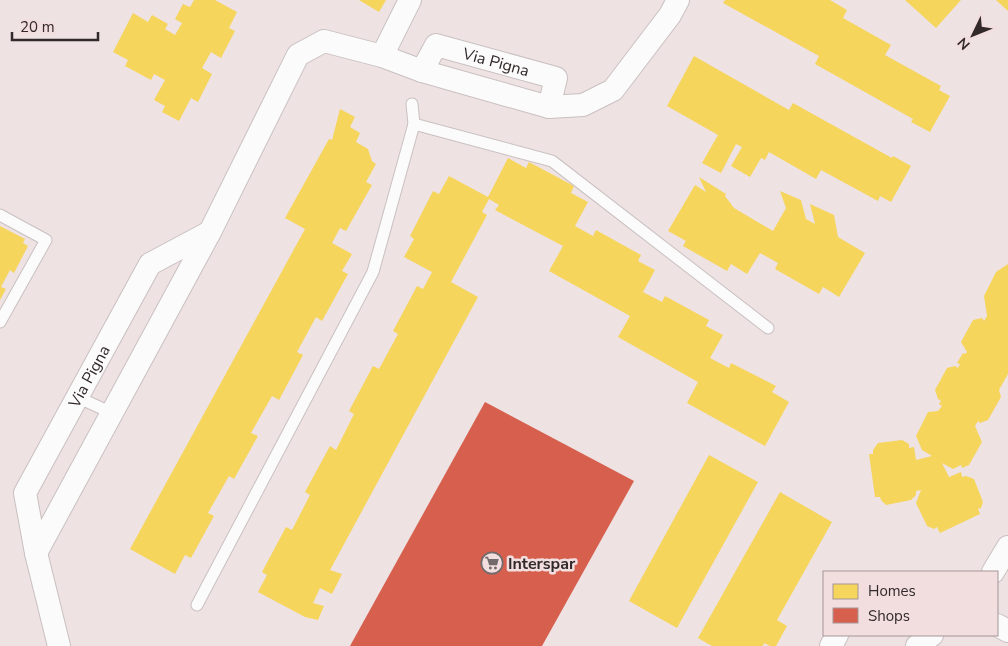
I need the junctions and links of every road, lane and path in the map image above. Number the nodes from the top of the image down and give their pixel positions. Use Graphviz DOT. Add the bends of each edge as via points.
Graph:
graph roads {
  1 [pos="410,0"];
  2 [pos="678,0"];
  3 [pos="382,56"];
  4 [pos="422,71"];
  5 [pos="412,104"];
  6 [pos="549,107"];
  7 [pos="414,124"];
  8 [pos="0,215"];
  9 [pos="210,232"];
  10 [pos="0,322"];
  11 [pos="768,328"];
  12 [pos="77,397"];
  13 [pos="112,413"];
  14 [pos="1008,547"];
  15 [pos="36,553"];
  16 [pos="994,571"];
  17 [pos="197,604"];
  18 [pos="59,646"];
  1 -- 3 [label="street"];
  2 -- 6 [label="street, Via Pigna" via="613,90 583,105"];
  3 -- 4 [label="street, Via Pigna"];
  3 -- 9 [label="street, Via Pigna" via="324,41 298,55"];
  4 -- 6 [label="street, Via Pigna"];
  4 -- 6 [label="street, Via Pigna" via="436,45 556,78"];
  5 -- 7 [label="lane"];
  7 -- 11 [label="lane" via="552,160"];
  7 -- 17 [label="lane" via="373,272"];
  8 -- 10 [label="lane" via="46,240"];
  9 -- 12 [label="street, Via Pigna" via="150,264"];
  9 -- 13 [label="street, Via Pigna"];
  12 -- 13 [label="lane"];
  12 -- 15 [label="street, Via Pigna" via="24,493"];
  13 -- 15 [label="street, Via Pigna"];
  14 -- 16 [label="street"];
  15 -- 18 [label="street, Via Pigna"];
}
